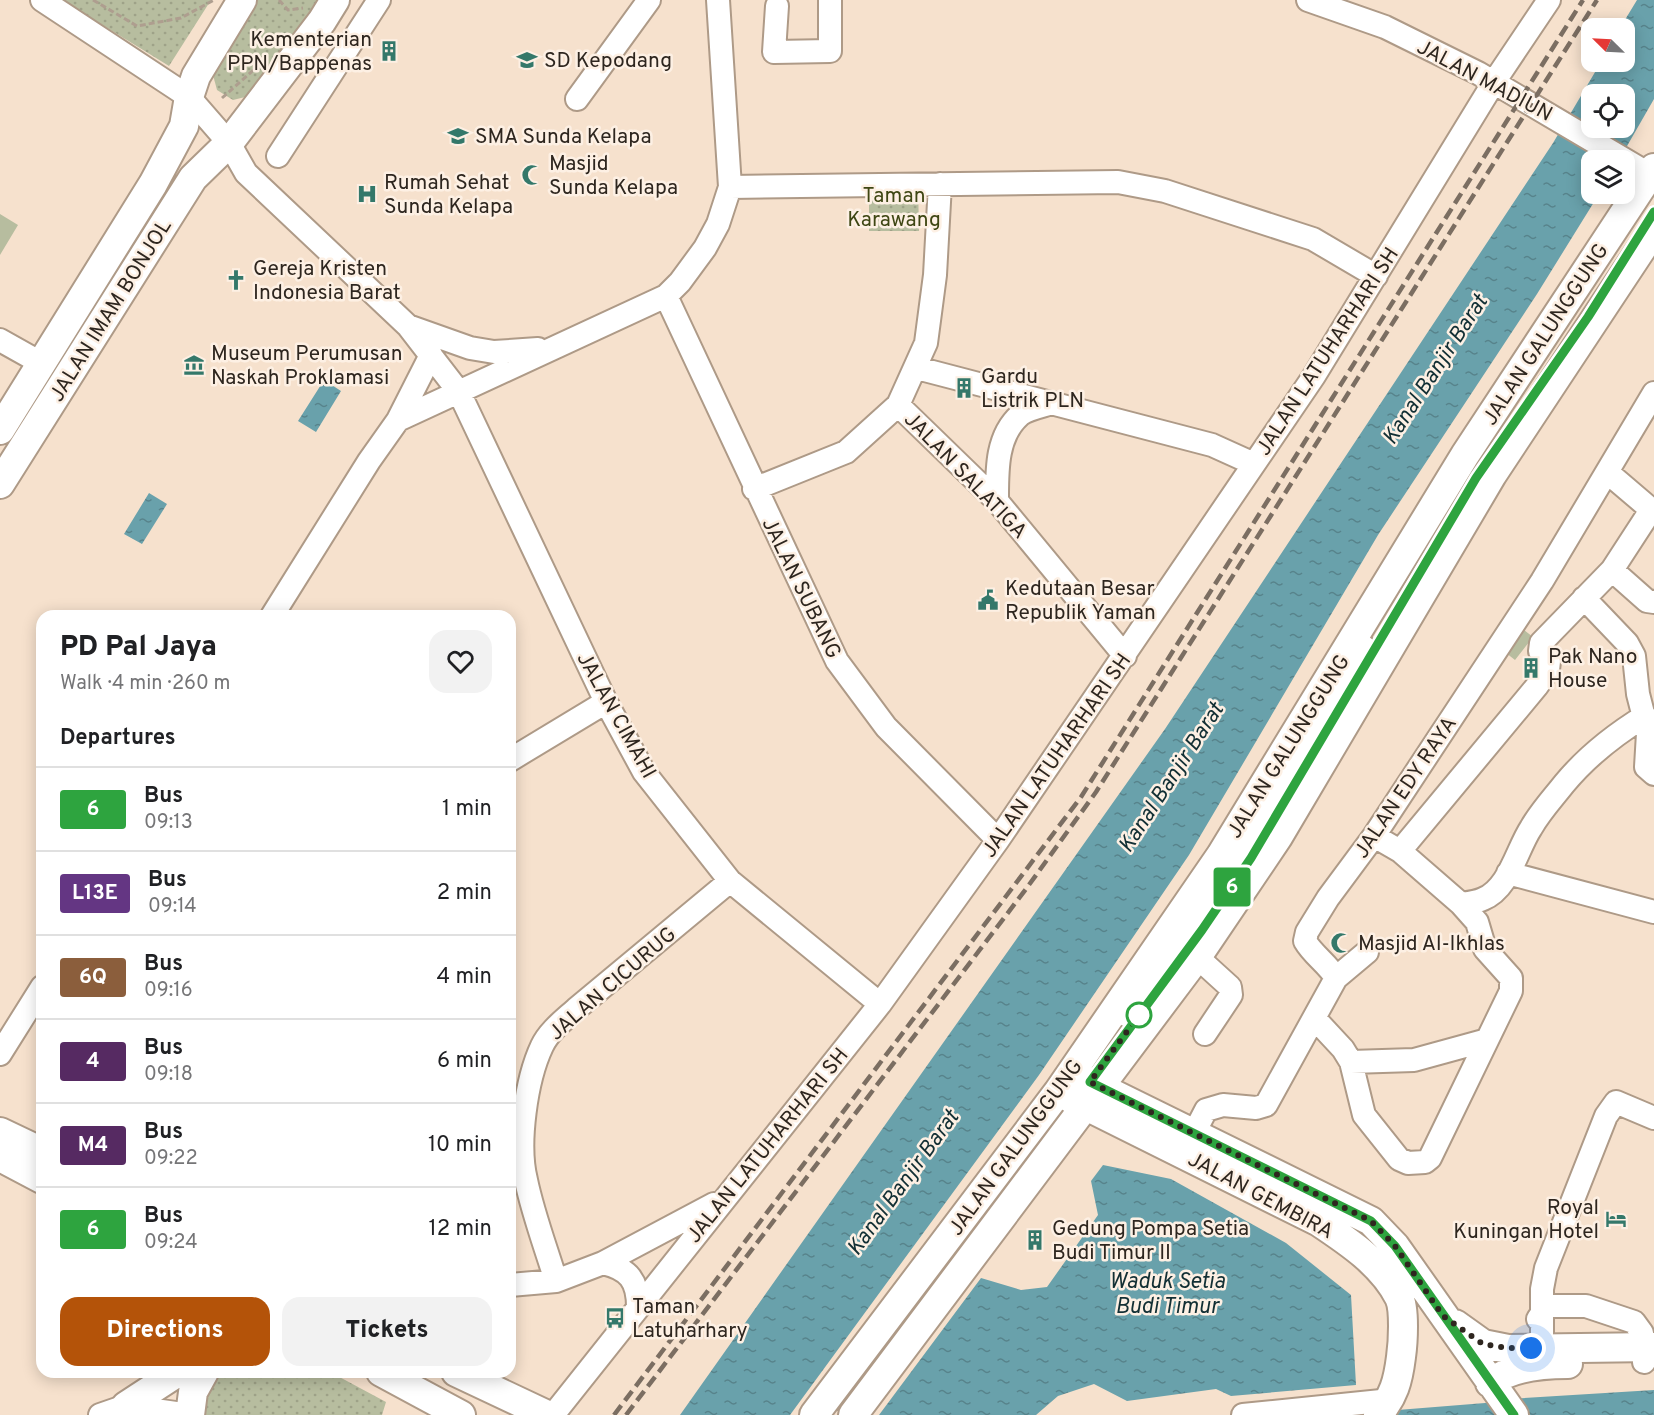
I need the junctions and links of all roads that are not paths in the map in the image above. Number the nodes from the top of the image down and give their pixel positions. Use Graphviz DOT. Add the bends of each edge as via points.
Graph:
graph roads {
  1 [pos="42,0"];
  2 [pos="242,0"];
  3 [pos="379,0"];
  4 [pos="649,0"];
  5 [pos="718,0"];
  6 [pos="830,0"];
  7 [pos="1308,0"];
  8 [pos="1549,0"];
  9 [pos="777,6"];
  10 [pos="322,8"];
  11 [pos="351,44"];
  12 [pos="1494,82"];
  13 [pos="189,97"];
  14 [pos="577,99"];
  15 [pos="229,143"];
  16 [pos="278,156"];
  17 [pos="1650,175"];
  18 [pos="940,184"];
  19 [pos="730,188"];
  20 [pos="1654,212"];
  21 [pos="1654,230"];
  22 [pos="1376,276"];
  23 [pos="666,296"];
  24 [pos="408,326"];
  25 [pos="0,340"];
  26 [pos="549,348"];
  27 [pos="431,355"];
  28 [pos="41,363"];
  29 [pos="917,368"];
  30 [pos="459,392"];
  31 [pos="1654,393"];
  32 [pos="1052,403"];
  33 [pos="898,405"];
  34 [pos="398,420"];
  35 [pos="0,428"];
  36 [pos="1254,464"];
  37 [pos="1607,472"];
  38 [pos="0,484"];
  39 [pos="754,489"];
  40 [pos="997,501"];
  41 [pos="1652,511"];
  42 [pos="1612,570"];
  43 [pos="1407,584"];
  44 [pos="1584,598"];
  45 [pos="1654,602"];
  46 [pos="276,610"];
  47 [pos="1125,656"];
  48 [pos="1646,690"];
  49 [pos="606,702"];
  50 [pos="1645,716"];
  51 [pos="516,756"];
  52 [pos="1654,774"];
  53 [pos="1374,836"];
  54 [pos="998,840"];
  55 [pos="1400,851"];
  56 [pos="1508,873"];
  57 [pos="730,881"];
  58 [pos="1461,904"];
  59 [pos="1654,912"];
  60 [pos="1367,952"];
  61 [pos="1197,957"];
  62 [pos="1336,978"];
  63 [pos="36,997"];
  64 [pos="880,1004"];
  65 [pos="1316,1020"];
  66 [pos="1204,1035"];
  67 [pos="1487,1040"];
  68 [pos="0,1054"];
  69 [pos="1351,1062"];
  70 [pos="1078,1089"];
  71 [pos="1654,1118"];
  72 [pos="0,1132"];
  73 [pos="1194,1133"];
  74 [pos="36,1149"];
  75 [pos="0,1157"];
  76 [pos="36,1176"];
  77 [pos="723,1199"];
  78 [pos="603,1263"];
  79 [pos="556,1281"];
  80 [pos="516,1284"];
  81 [pos="638,1307"];
  82 [pos="1544,1308"];
  83 [pos="1443,1316"];
  84 [pos="1647,1342"];
  85 [pos="1538,1353"];
  86 [pos="169,1378"];
  87 [pos="201,1378"];
  88 [pos="391,1378"];
  89 [pos="469,1378"];
  90 [pos="1500,1397"];
  91 [pos="126,1406"];
  92 [pos="1385,1407"];
  93 [pos="100,1415"];
  94 [pos="190,1415"];
  95 [pos="461,1415"];
  96 [pos="547,1415"];
  97 [pos="553,1415"];
  98 [pos="814,1415"];
  99 [pos="827,1415"];
  100 [pos="841,1415"];
  101 [pos="853,1415"];
  102 [pos="1243,1415"];
  1 -- 13 [label="street, JALAN CIMAHI"];
  2 -- 13 [label="main road, JALAN IMAM BONJOL" via="196,76"];
  3 -- 11 [label="street"];
  4 -- 14 [label="street"];
  5 -- 19 [label="street"];
  6 -- 9 [label="street" via="830,51 774,52"];
  7 -- 12 [label="street, JALAN MADIUN" via="1385,27"];
  8 -- 12 [label="street, JALAN LATUHARHARI SH"];
  10 -- 11 [label="street"];
  10 -- 15 [label="main road, JALAN IMAM BONJOL"];
  11 -- 16 [label="street"];
  12 -- 17 [label="street, JALAN MADIUN"];
  12 -- 22 [label="street, JALAN LATUHARHARI SH"];
  13 -- 15 [label="street, JALAN CIMAHI"];
  13 -- 28 [label="main road, JALAN IMAM BONJOL" via="184,126 153,184"];
  15 -- 24 [label="street, JALAN CIMAHI" via="246,173"];
  15 -- 38 [label="main road, JALAN IMAM BONJOL" via="193,178"];
  17 -- 43 [label="main road, JALAN GALUNGGUNG" via="1472,445"];
  18 -- 19 [label="street"];
  18 -- 22 [label="street" via="1118,182 1165,191 1312,239"];
  18 -- 29 [label="street" via="935,275 926,343"];
  19 -- 23 [label="street" via="705,248"];
  20 -- 43 [label="street" via="1588,317"];
  21 -- 43 [label="main road, JALAN GALUNGGUNG" via="1492,475"];
  22 -- 36 [label="street, JALAN LATUHARHARI SH"];
  23 -- 26 [label="street"];
  23 -- 39 [label="street, JALAN SUBANG"];
  24 -- 26 [label="street" via="470,348 494,352"];
  24 -- 27 [label="street, JALAN CIMAHI"];
  25 -- 28 [label="street"];
  26 -- 30 [label="street"];
  27 -- 30 [label="street, JALAN CIMAHI"];
  27 -- 34 [label="street"];
  28 -- 35 [label="main road, JALAN IMAM BONJOL"];
  29 -- 32 [label="street"];
  29 -- 33 [label="street"];
  30 -- 34 [label="street"];
  30 -- 49 [label="street, JALAN CIMAHI"];
  31 -- 37 [label="street, JALAN EDY RAYA"];
  32 -- 36 [label="street" via="1212,445"];
  32 -- 40 [label="street" via="1021,414 1005,435 997,465"];
  33 -- 39 [label="street" via="846,452"];
  33 -- 40 [label="street, JALAN SALATIGA"];
  34 -- 46 [label="street"];
  36 -- 47 [label="street, JALAN LATUHARHARI SH"];
  37 -- 41 [label="street"];
  37 -- 53 [label="street, JALAN EDY RAYA" via="1542,581"];
  39 -- 54 [label="street, JALAN SUBANG" via="837,661 886,727"];
  40 -- 47 [label="street, JALAN SALATIGA"];
  41 -- 42 [label="street"];
  42 -- 44 [label="street"];
  42 -- 45 [label="street" via="1647,601"];
  43 -- 61 [label="main road, JALAN GALUNGGUNG" via="1278,837"];
  43 -- 70 [label="main road, JALAN GALUNGGUNG" via="1221,855"];
  44 -- 48 [label="street" via="1628,643"];
  44 -- 55 [label="street" via="1540,646 1550,665 1537,686"];
  47 -- 54 [label="street, JALAN LATUHARHARI SH"];
  48 -- 50 [label="street"];
  49 -- 51 [label="street"];
  49 -- 57 [label="street, JALAN CIMAHI" via="644,772"];
  50 -- 52 [label="street" via="1649,745 1646,767"];
  50 -- 56 [label="street" via="1615,734 1580,765 1532,825"];
  53 -- 55 [label="street"];
  53 -- 62 [label="street, JALAN EDY RAYA" via="1307,932 1305,941 1309,948"];
  54 -- 64 [label="street, JALAN LATUHARHARI SH"];
  55 -- 58 [label="street"];
  56 -- 58 [label="street" via="1484,899"];
  56 -- 59 [label="street"];
  57 -- 64 [label="street, JALAN CIMAHI"];
  57 -- 79 [label="street, JALAN CICURUG" via="557,1025 543,1044 531,1078 524,1120 525,1178"];
  58 -- 67 [label="street" via="1477,922 1485,949 1511,978 1511,991"];
  60 -- 62 [label="street"];
  61 -- 66 [label="street" via="1230,987 1231,995"];
  61 -- 70 [label="main road, JALAN GALUNGGUNG"];
  62 -- 65 [label="street"];
  63 -- 68 [label="street"];
  64 -- 77 [label="street, JALAN LATUHARHARI SH"];
  65 -- 69 [label="street"];
  65 -- 73 [label="street" via="1266,1105 1223,1105 1206,1110"];
  67 -- 69 [label="street" via="1414,1060"];
  67 -- 69 [label="street" via="1425,1162 1399,1159 1364,1115"];
  70 -- 73 [label="main road, JALAN GEMBIRA"];
  70 -- 92 [label="main road, JALAN GEMBIRA" via="1319,1222 1378,1268 1400,1299 1403,1343 1398,1384"];
  70 -- 98 [label="main road, JALAN GALUNGGUNG"];
  70 -- 99 [label="street"];
  70 -- 100 [label="street"];
  70 -- 101 [label="main road, JALAN GALUNGGUNG"];
  71 -- 82 [label="street" via="1616,1102 1611,1105 1546,1268"];
  72 -- 74 [label="main road"];
  73 -- 83 [label="main road, JALAN GEMBIRA" via="1371,1221 1395,1246"];
  75 -- 76 [label="main road"];
  77 -- 78 [label="street"];
  77 -- 81 [label="street, JALAN LATUHARHARI SH"];
  78 -- 79 [label="street"];
  78 -- 81 [label="street" via="626,1271 634,1280"];
  79 -- 80 [label="street"];
  81 -- 97 [label="street, JALAN LATUHARHARI SH"];
  82 -- 84 [label="street" via="1586,1306"];
  82 -- 85 [label="street" via="1531,1334"];
  83 -- 85 [label="main road" via="1483,1344"];
  83 -- 90 [label="main road, JALAN GEMBIRA"];
  84 -- 85 [label="main road"];
  85 -- 90 [label="main road" via="1497,1377"];
  86 -- 91 [label="main road"];
  87 -- 94 [label="main road" via="193,1392"];
  88 -- 95 [label="main road"];
  89 -- 96 [label="main road"];
  91 -- 93 [label="street"];
  91 -- 94 [label="street"];
  92 -- 102 [label="street"];
}
